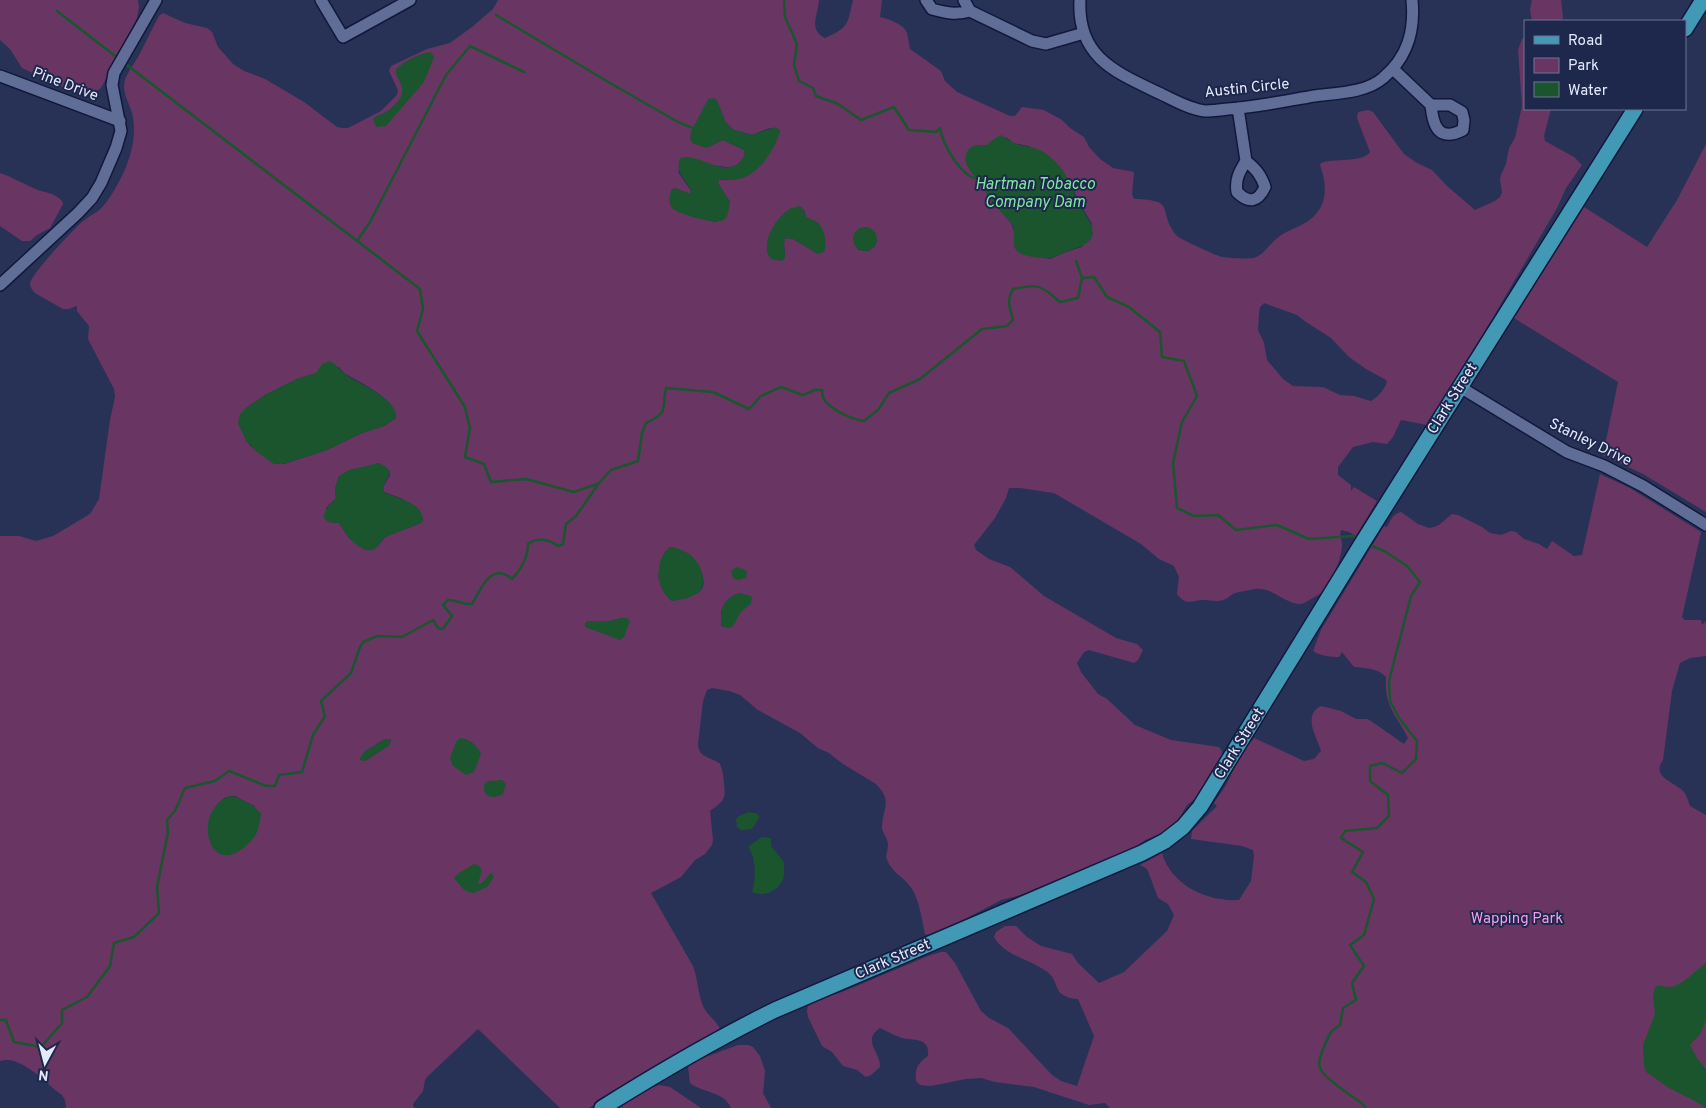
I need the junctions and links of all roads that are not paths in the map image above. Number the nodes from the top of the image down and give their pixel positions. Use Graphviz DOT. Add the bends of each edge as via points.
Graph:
graph roads {
  1 [pos="156,0"];
  2 [pos="321,0"];
  3 [pos="410,0"];
  4 [pos="926,0"];
  5 [pos="964,0"];
  6 [pos="1080,0"];
  7 [pos="1412,0"];
  8 [pos="1703,0"];
  9 [pos="970,11"];
  10 [pos="1686,27"];
  11 [pos="1084,33"];
  12 [pos="1392,68"];
  13 [pos="0,76"];
  14 [pos="1431,105"];
  15 [pos="1238,108"];
  16 [pos="1634,110"];
  17 [pos="120,121"];
  18 [pos="1246,161"];
  19 [pos="0,285"];
  20 [pos="1460,387"];
  21 [pos="1706,526"];
  22 [pos="602,1108"];
  1 -- 17 [label="street" via="113,75"];
  2 -- 3 [label="street" via="343,36"];
  4 -- 9 [label="street" via="932,9 960,14"];
  5 -- 9 [label="street"];
  6 -- 11 [label="street, Austin Circle"];
  7 -- 12 [label="street, Austin Circle" via="1411,38"];
  8 -- 10 [label="main road"];
  9 -- 11 [label="street" via="1032,41 1046,44"];
  11 -- 15 [label="street, Austin Circle" via="1101,62 1120,75 1187,106 1205,111"];
  12 -- 14 [label="street"];
  12 -- 15 [label="street, Austin Circle" via="1382,79 1357,89"];
  13 -- 17 [label="street, Pine Drive"];
  15 -- 18 [label="street"];
  16 -- 20 [label="main road, Clark Street"];
  17 -- 19 [label="street" via="116,148 92,198"];
  20 -- 21 [label="street, Stanley Drive" via="1567,452 1635,482"];
  20 -- 22 [label="main road, Clark Street" via="1200,807 1183,827 1133,857 775,1010"];
}
